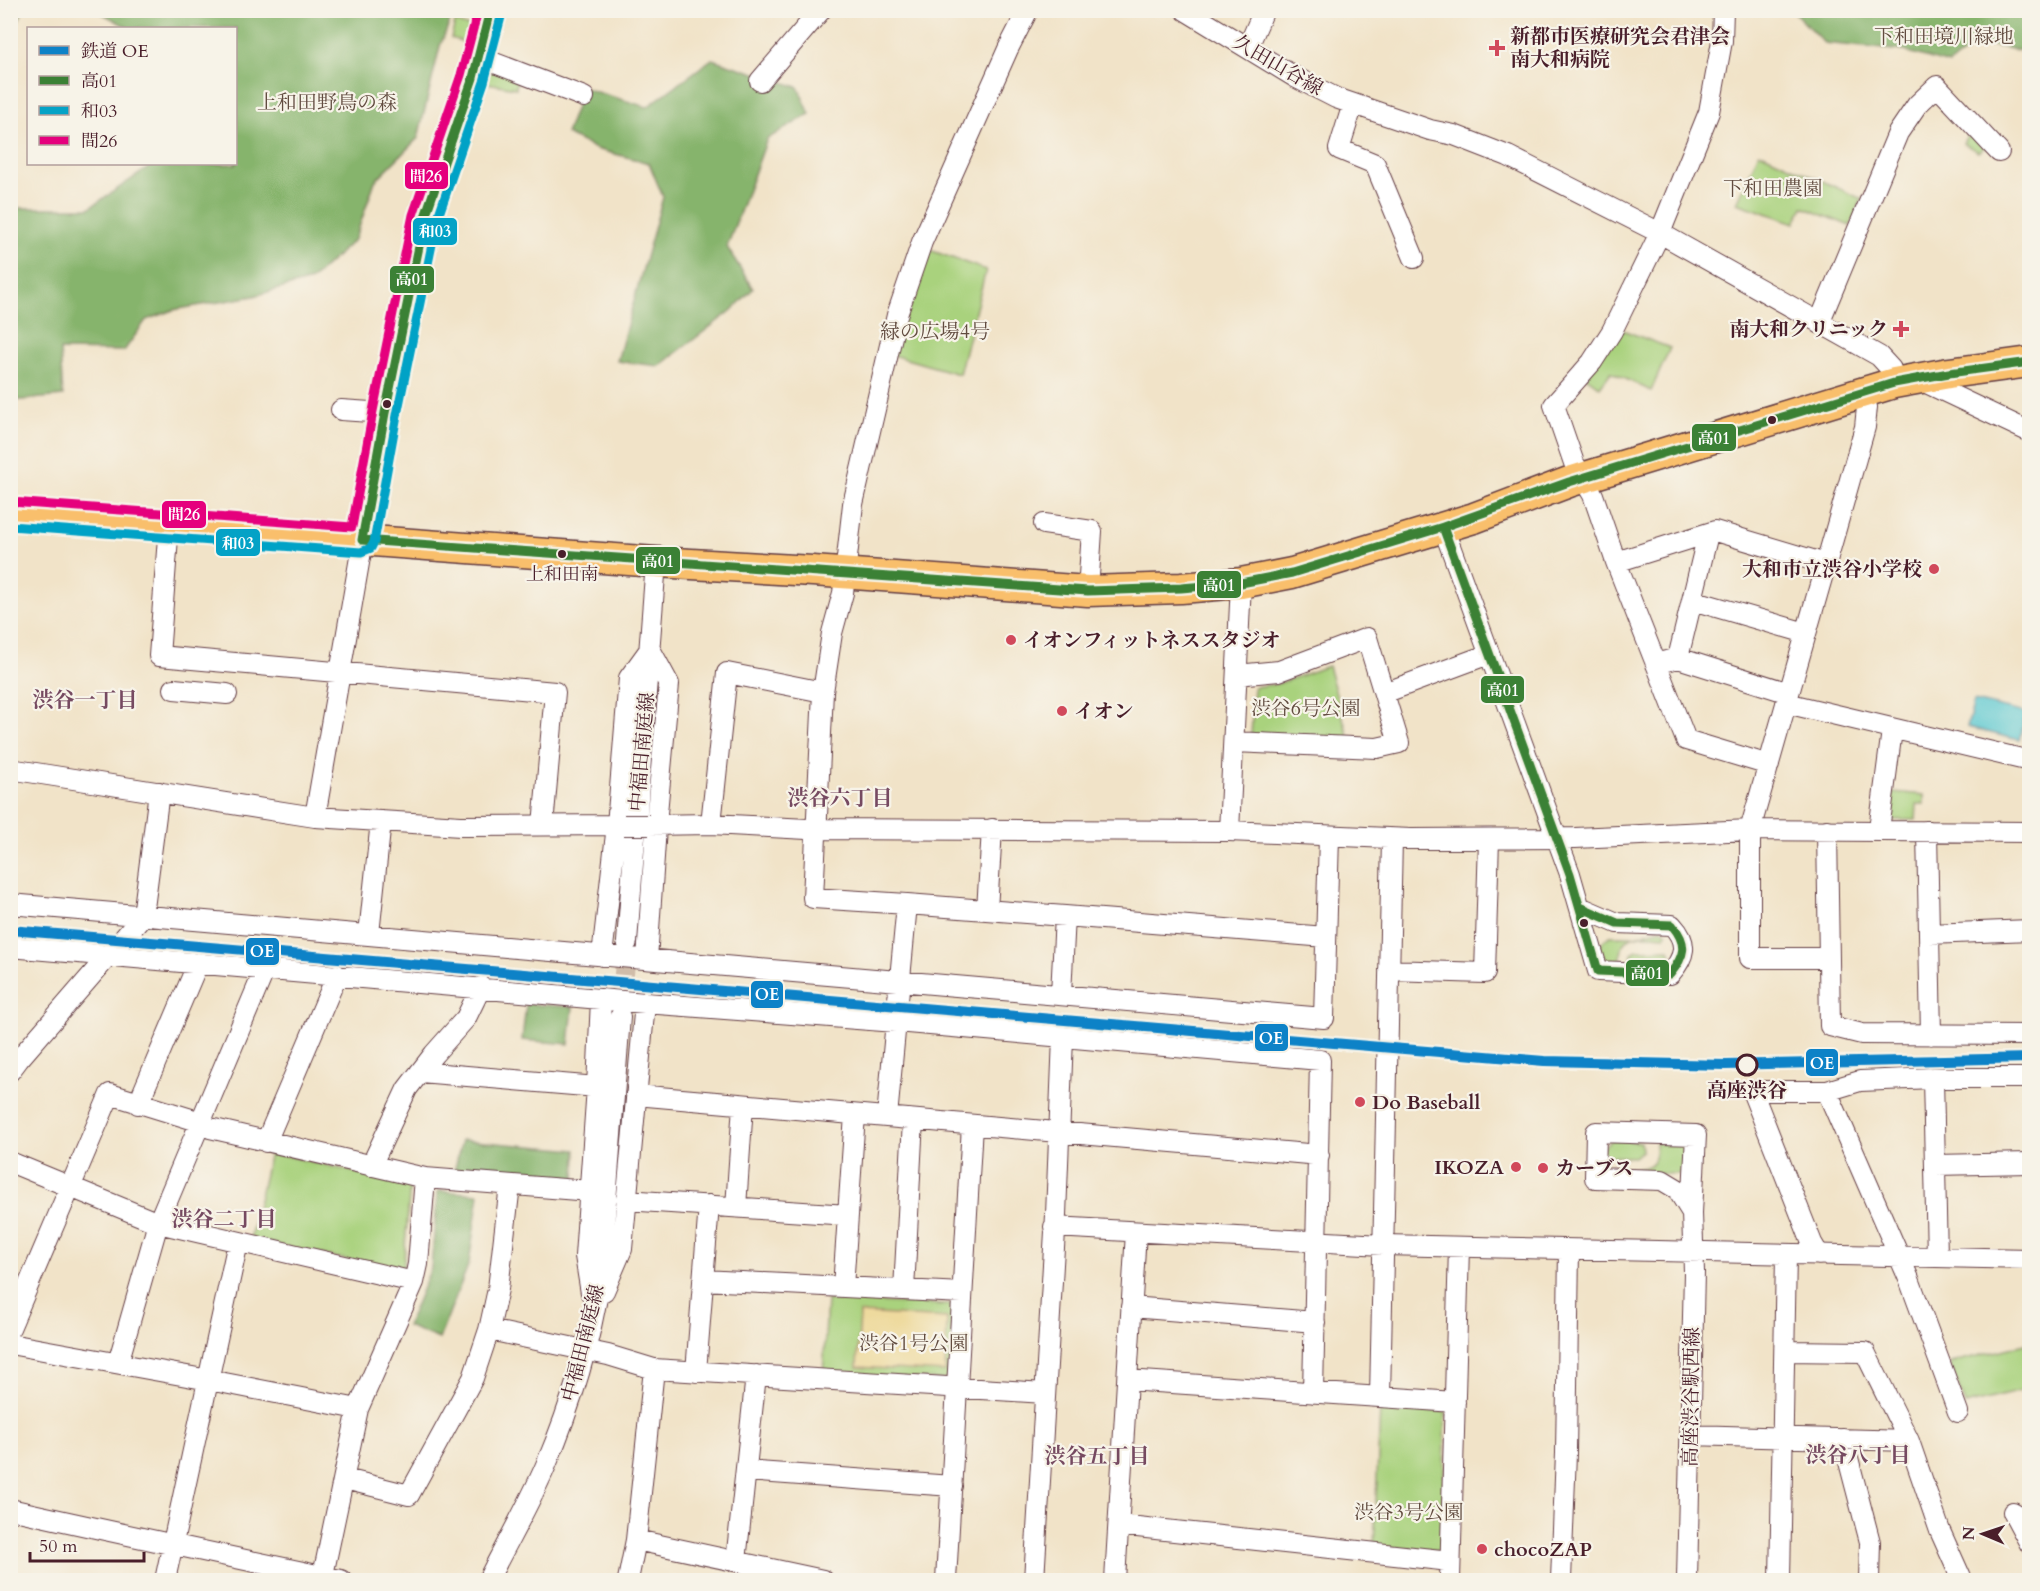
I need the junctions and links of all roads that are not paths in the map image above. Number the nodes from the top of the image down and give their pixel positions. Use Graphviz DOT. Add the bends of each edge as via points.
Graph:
graph roads {
  1 [pos="490,10"];
  2 [pos="821,10"];
  3 [pos="1029,10"];
  4 [pos="1185,10"];
  5 [pos="1264,10"];
  6 [pos="1724,10"];
  7 [pos="1248,47"];
  8 [pos="479,57"];
  9 [pos="760,81"];
  10 [pos="584,97"];
  11 [pos="1353,104"];
  12 [pos="1999,152"];
  13 [pos="1660,233"];
  14 [pos="1414,258"];
  15 [pos="1819,323"];
  16 [pos="2030,362"];
  17 [pos="1905,381"];
  18 [pos="1862,393"];
  19 [pos="341,410"];
  20 [pos="385,413"];
  21 [pos="2030,432"];
  22 [pos="1582,478"];
  23 [pos="10,513"];
  24 [pos="169,524"];
  25 [pos="1044,524"];
  26 [pos="1443,527"];
  27 [pos="1708,534"];
  28 [pos="363,540"];
  29 [pos="656,562"];
  30 [pos="1616,562"];
  31 [pos="1826,564"];
  32 [pos="844,575"];
  33 [pos="1241,583"];
  34 [pos="1088,591"];
  35 [pos="1692,600"];
  36 [pos="1806,633"];
  37 [pos="650,648"];
  38 [pos="1489,654"];
  39 [pos="1678,658"];
  40 [pos="204,660"];
  41 [pos="1656,664"];
  42 [pos="339,673"];
  43 [pos="1237,675"];
  44 [pos="174,689"];
  45 [pos="201,692"];
  46 [pos="823,692"];
  47 [pos="1384,693"];
  48 [pos="227,694"];
  49 [pos="1788,698"];
  50 [pos="1892,730"];
  51 [pos="1234,742"];
  52 [pos="2030,761"];
  53 [pos="1769,765"];
  54 [pos="10,769"];
  55 [pos="159,792"];
  56 [pos="315,817"];
  57 [pos="381,821"];
  58 [pos="711,824"];
  59 [pos="543,825"];
  60 [pos="620,825"];
  61 [pos="653,825"];
  62 [pos="816,828"];
  63 [pos="992,829"];
  64 [pos="1750,830"];
  65 [pos="1827,830"];
  66 [pos="1879,830"];
  67 [pos="1229,831"];
  68 [pos="1927,831"];
  69 [pos="2030,832"];
  70 [pos="1329,836"];
  71 [pos="1556,837"];
  72 [pos="1392,839"];
  73 [pos="1488,839"];
  74 [pos="10,904"];
  75 [pos="907,904"];
  76 [pos="1580,907"];
  77 [pos="987,910"];
  78 [pos="143,916"];
  79 [pos="1065,916"];
  80 [pos="1617,923"];
  81 [pos="2030,930"];
  82 [pos="369,934"];
  83 [pos="1929,934"];
  84 [pos="1326,937"];
  85 [pos="627,942"];
  86 [pos="10,947"];
  87 [pos="1592,950"];
  88 [pos="109,955"];
  89 [pos="602,956"];
  90 [pos="1828,958"];
  91 [pos="647,959"];
  92 [pos="198,963"];
  93 [pos="265,969"];
  94 [pos="1389,970"];
  95 [pos="338,975"];
  96 [pos="899,980"];
  97 [pos="481,987"];
  98 [pos="1061,994"];
  99 [pos="601,999"];
  100 [pos="645,1003"];
  101 [pos="620,1017"];
  102 [pos="896,1022"];
  103 [pos="1931,1035"];
  104 [pos="2030,1035"];
  105 [pos="1063,1037"];
  106 [pos="13,1063"];
  107 [pos="420,1072"];
  108 [pos="1933,1078"];
  109 [pos="2030,1078"];
  110 [pos="597,1087"];
  111 [pos="1827,1091"];
  112 [pos="636,1095"];
  113 [pos="138,1104"];
  114 [pos="743,1105"];
  115 [pos="855,1115"];
  116 [pos="887,1118"];
  117 [pos="913,1120"];
  118 [pos="201,1122"];
  119 [pos="972,1125"];
  120 [pos="1059,1133"];
  121 [pos="266,1142"];
  122 [pos="1319,1155"];
  123 [pos="10,1162"];
  124 [pos="2030,1163"];
  125 [pos="1935,1165"];
  126 [pos="371,1166"];
  127 [pos="1695,1166"];
  128 [pos="425,1178"];
  129 [pos="1662,1180"];
  130 [pos="510,1185"];
  131 [pos="71,1188"];
  132 [pos="590,1191"];
  133 [pos="626,1200"];
  134 [pos="709,1205"];
  135 [pos="736,1207"];
  136 [pos="1692,1213"];
  137 [pos="848,1215"];
  138 [pos="158,1224"];
  139 [pos="1054,1227"];
  140 [pos="1136,1232"];
  141 [pos="238,1242"];
  142 [pos="1318,1242"];
  143 [pos="1383,1245"];
  144 [pos="1459,1247"];
  145 [pos="1569,1250"];
  146 [pos="1692,1251"];
  147 [pos="1823,1254"];
  148 [pos="1786,1255"];
  149 [pos="1894,1256"];
  150 [pos="1937,1257"];
  151 [pos="2030,1259"];
  152 [pos="703,1280"];
  153 [pos="414,1282"];
  154 [pos="843,1287"];
  155 [pos="904,1290"];
  156 [pos="962,1293"];
  157 [pos="1131,1307"];
  158 [pos="594,1316"];
  159 [pos="1315,1322"];
  160 [pos="10,1328"];
  161 [pos="489,1330"];
  162 [pos="10,1344"];
  163 [pos="585,1351"];
  164 [pos="1785,1351"];
  165 [pos="118,1363"];
  166 [pos="654,1369"];
  167 [pos="696,1372"];
  168 [pos="756,1375"];
  169 [pos="209,1380"];
  170 [pos="1127,1380"];
  171 [pos="957,1388"];
  172 [pos="1045,1393"];
  173 [pos="1313,1393"];
  174 [pos="1380,1397"];
  175 [pos="1455,1402"];
  176 [pos="358,1409"];
  177 [pos="1958,1412"];
  178 [pos="1690,1435"];
  179 [pos="1783,1438"];
  180 [pos="1843,1439"];
  181 [pos="1909,1442"];
  182 [pos="746,1471"];
  183 [pos="345,1479"];
  184 [pos="952,1486"];
  185 [pos="10,1509"];
  186 [pos="2013,1512"];
  187 [pos="1119,1525"];
  188 [pos="636,1540"];
  189 [pos="2030,1544"];
  190 [pos="173,1545"];
  191 [pos="736,1561"];
  192 [pos="1450,1561"];
  193 [pos="329,1579"];
  194 [pos="165,1581"];
  195 [pos="488,1581"];
  196 [pos="628,1581"];
  197 [pos="823,1581"];
  198 [pos="946,1581"];
  199 [pos="1034,1581"];
  200 [pos="1116,1581"];
  201 [pos="1450,1581"];
  202 [pos="1561,1581"];
  203 [pos="1687,1581"];
  204 [pos="1780,1581"];
  205 [pos="1869,1581"];
  206 [pos="1962,1581"];
  1 -- 8 [label="street"];
  2 -- 9 [label="street"];
  3 -- 32 [label="street" via="1008,49 910,275 861,466"];
  4 -- 7 [label="street, 久田山谷線"];
  5 -- 7 [label="street"];
  6 -- 13 [label="street" via="1709,112"];
  7 -- 11 [label="street, 久田山谷線" via="1295,77"];
  8 -- 10 [label="street"];
  8 -- 20 [label="street" via="425,217"];
  11 -- 13 [label="street, 久田山谷線" via="1497,151"];
  11 -- 14 [label="street" via="1339,148 1375,164"];
  12 -- 15 [label="street" via="1937,86 1917,105 1898,133"];
  13 -- 15 [label="street, 久田山谷線"];
  13 -- 22 [label="street" via="1612,331 1592,362 1554,405"];
  15 -- 17 [label="street, 久田山谷線" via="1883,359"];
  16 -- 17 [label="highway"];
  17 -- 18 [label="highway"];
  17 -- 21 [label="street"];
  18 -- 22 [label="highway"];
  18 -- 31 [label="street" via="1867,407 1865,427"];
  19 -- 20 [label="street"];
  20 -- 28 [label="street"];
  22 -- 26 [label="highway"];
  22 -- 30 [label="street" via="1593,495"];
  23 -- 24 [label="highway"];
  24 -- 28 [label="highway"];
  24 -- 40 [label="street" via="159,656"];
  25 -- 34 [label="street" via="1092,531"];
  26 -- 33 [label="highway" via="1292,573"];
  26 -- 38 [label="street"];
  27 -- 30 [label="street"];
  27 -- 31 [label="street" via="1715,531"];
  27 -- 35 [label="street"];
  28 -- 29 [label="highway"];
  28 -- 42 [label="street"];
  29 -- 32 [label="highway"];
  29 -- 37 [label="street, 中福田南庭線"];
  30 -- 41 [label="street"];
  31 -- 36 [label="street"];
  32 -- 34 [label="highway"];
  32 -- 46 [label="street"];
  33 -- 34 [label="highway"];
  33 -- 43 [label="street"];
  35 -- 36 [label="street"];
  35 -- 39 [label="street"];
  36 -- 49 [label="street"];
  37 -- 60 [label="street" via="629,678"];
  37 -- 61 [label="street" via="669,684"];
  37 -- 85 [label="street, 中福田南庭線"];
  38 -- 47 [label="street"];
  38 -- 71 [label="street"];
  39 -- 41 [label="street"];
  39 -- 49 [label="street"];
  40 -- 42 [label="street"];
  40 -- 45 [label="street"];
  41 -- 53 [label="street" via="1686,740"];
  42 -- 56 [label="street"];
  42 -- 59 [label="street" via="555,692"];
  43 -- 47 [label="street" via="1279,671 1367,639"];
  43 -- 51 [label="street"];
  44 -- 45 [label="street"];
  45 -- 48 [label="street"];
  46 -- 58 [label="street" via="727,674"];
  46 -- 62 [label="street"];
  47 -- 51 [label="street" via="1399,743 1377,748"];
  49 -- 50 [label="street"];
  49 -- 53 [label="street"];
  50 -- 52 [label="street"];
  50 -- 66 [label="street"];
  51 -- 67 [label="street"];
  53 -- 64 [label="street"];
  54 -- 55 [label="street"];
  55 -- 56 [label="street"];
  55 -- 78 [label="street"];
  56 -- 57 [label="street"];
  57 -- 59 [label="street" via="461,826"];
  57 -- 82 [label="street"];
  58 -- 61 [label="street"];
  58 -- 62 [label="street"];
  59 -- 60 [label="street"];
  60 -- 61 [label="street, bridge"];
  60 -- 89 [label="street"];
  61 -- 91 [label="street"];
  62 -- 63 [label="street"];
  62 -- 75 [label="street" via="813,898"];
  63 -- 67 [label="street"];
  63 -- 77 [label="street"];
  64 -- 65 [label="street"];
  64 -- 71 [label="street"];
  64 -- 90 [label="street" via="1750,958"];
  65 -- 66 [label="street"];
  65 -- 90 [label="street"];
  66 -- 68 [label="street"];
  67 -- 70 [label="street"];
  68 -- 69 [label="street"];
  68 -- 83 [label="street"];
  70 -- 72 [label="street"];
  70 -- 84 [label="street"];
  71 -- 73 [label="street"];
  71 -- 76 [label="street"];
  72 -- 73 [label="street"];
  72 -- 94 [label="street"];
  73 -- 94 [label="street" via="1485,973"];
  74 -- 78 [label="street"];
  75 -- 77 [label="street"];
  75 -- 96 [label="street"];
  76 -- 80 [label="street"];
  76 -- 87 [label="street"];
  77 -- 79 [label="street"];
  78 -- 82 [label="street"];
  78 -- 88 [label="street"];
  79 -- 84 [label="street"];
  79 -- 98 [label="street"];
  80 -- 87 [label="street" via="1601,933"];
  80 -- 87 [label="street" via="1672,925 1683,944 1681,961 1670,974 1598,972"];
  81 -- 83 [label="street"];
  82 -- 89 [label="street"];
  83 -- 103 [label="street"];
  84 -- 98 [label="street" via="1324,1018"];
  86 -- 88 [label="street"];
  88 -- 92 [label="street"];
  88 -- 106 [label="street"];
  89 -- 91 [label="street"];
  90 -- 103 [label="street" via="1830,1026 1862,1034"];
  91 -- 96 [label="street"];
  92 -- 93 [label="street"];
  92 -- 113 [label="street"];
  93 -- 95 [label="street"];
  93 -- 118 [label="street"];
  94 -- 143 [label="street"];
  95 -- 97 [label="street"];
  95 -- 121 [label="street"];
  96 -- 98 [label="street"];
  96 -- 102 [label="street"];
  97 -- 99 [label="street"];
  97 -- 107 [label="street" via="466,1018"];
  99 -- 100 [label="street"];
  99 -- 110 [label="street"];
  100 -- 102 [label="street"];
  100 -- 112 [label="street"];
  101 -- 158 [label="street, 中福田南庭線"];
  102 -- 105 [label="street"];
  102 -- 116 [label="street"];
  103 -- 104 [label="street"];
  105 -- 120 [label="street"];
  105 -- 122 [label="street" via="1320,1060"];
  107 -- 110 [label="street"];
  107 -- 126 [label="street" via="407,1089"];
  108 -- 109 [label="street"];
  108 -- 111 [label="street" via="1860,1081"];
  108 -- 125 [label="street"];
  110 -- 132 [label="street"];
  111 -- 147 [label="street" via="1752,1091 1809,1235"];
  111 -- 149 [label="street"];
  112 -- 114 [label="street"];
  112 -- 133 [label="street"];
  113 -- 118 [label="street"];
  113 -- 131 [label="street" via="110,1095"];
  114 -- 115 [label="street"];
  114 -- 135 [label="street"];
  115 -- 116 [label="street"];
  115 -- 137 [label="street"];
  116 -- 117 [label="street"];
  117 -- 119 [label="street"];
  117 -- 155 [label="street"];
  118 -- 121 [label="street" via="210,1128"];
  118 -- 138 [label="street"];
  119 -- 120 [label="street"];
  119 -- 156 [label="street"];
  120 -- 122 [label="street"];
  120 -- 139 [label="street"];
  121 -- 126 [label="street"];
  122 -- 142 [label="street"];
  123 -- 131 [label="street"];
  124 -- 125 [label="street"];
  125 -- 150 [label="street"];
  126 -- 128 [label="street"];
  127 -- 129 [label="street" via="1679,1178"];
  127 -- 129 [label="street, 高座渋谷駅西線" via="1696,1135 1596,1132 1595,1178"];
  127 -- 136 [label="street, 高座渋谷駅西線"];
  128 -- 130 [label="street"];
  128 -- 153 [label="street"];
  129 -- 136 [label="street" via="1677,1189"];
  130 -- 132 [label="street"];
  130 -- 161 [label="street" via="498,1289"];
  131 -- 138 [label="street"];
  131 -- 160 [label="street"];
  132 -- 158 [label="street" via="585,1256"];
  133 -- 134 [label="street"];
  133 -- 158 [label="street" via="622,1249"];
  134 -- 135 [label="street"];
  134 -- 152 [label="street"];
  135 -- 137 [label="street"];
  136 -- 146 [label="street, 高座渋谷駅西線"];
  137 -- 154 [label="street"];
  138 -- 141 [label="street"];
  138 -- 165 [label="street"];
  139 -- 140 [label="street"];
  139 -- 172 [label="street"];
  140 -- 142 [label="street"];
  140 -- 157 [label="street"];
  141 -- 153 [label="street"];
  141 -- 169 [label="street"];
  142 -- 143 [label="street"];
  142 -- 159 [label="street"];
  143 -- 144 [label="street"];
  143 -- 174 [label="street"];
  144 -- 145 [label="street"];
  144 -- 175 [label="street"];
  145 -- 146 [label="street"];
  145 -- 202 [label="street"];
  146 -- 148 [label="street"];
  146 -- 178 [label="street, 高座渋谷駅西線"];
  147 -- 148 [label="street"];
  147 -- 149 [label="street"];
  148 -- 164 [label="street"];
  149 -- 150 [label="street"];
  149 -- 177 [label="street"];
  150 -- 151 [label="street"];
  152 -- 154 [label="street"];
  152 -- 167 [label="street"];
  153 -- 176 [label="street"];
  154 -- 155 [label="street"];
  155 -- 156 [label="street"];
  156 -- 171 [label="street"];
  157 -- 159 [label="street"];
  157 -- 170 [label="street"];
  158 -- 163 [label="street, 中福田南庭線"];
  159 -- 173 [label="street"];
  161 -- 163 [label="street"];
  161 -- 183 [label="street" via="473,1378 409,1495"];
  162 -- 165 [label="street"];
  163 -- 166 [label="street"];
  163 -- 195 [label="street, 中福田南庭線" via="546,1466"];
  164 -- 179 [label="street"];
  164 -- 181 [label="street" via="1865,1352"];
  165 -- 169 [label="street"];
  166 -- 167 [label="street"];
  166 -- 188 [label="street"];
  167 -- 168 [label="street"];
  168 -- 171 [label="street"];
  168 -- 182 [label="street"];
  169 -- 176 [label="street"];
  169 -- 190 [label="street"];
  170 -- 173 [label="street"];
  170 -- 187 [label="street"];
  171 -- 172 [label="street"];
  171 -- 184 [label="street"];
  172 -- 199 [label="street"];
  173 -- 174 [label="street"];
  174 -- 175 [label="street"];
  175 -- 192 [label="street"];
  176 -- 183 [label="street"];
  178 -- 179 [label="street"];
  178 -- 203 [label="street, 高座渋谷駅西線"];
  179 -- 180 [label="street"];
  179 -- 204 [label="street"];
  180 -- 181 [label="street"];
  180 -- 205 [label="street" via="1870,1542"];
  181 -- 206 [label="street"];
  182 -- 184 [label="street"];
  182 -- 191 [label="street"];
  183 -- 193 [label="street"];
  184 -- 198 [label="street"];
  185 -- 190 [label="street"];
  186 -- 189 [label="street"];
  187 -- 192 [label="street"];
  187 -- 200 [label="street"];
  188 -- 191 [label="street"];
  188 -- 196 [label="street"];
  190 -- 193 [label="street"];
  190 -- 194 [label="street"];
  191 -- 197 [label="street"];
  192 -- 201 [label="street"];
}
